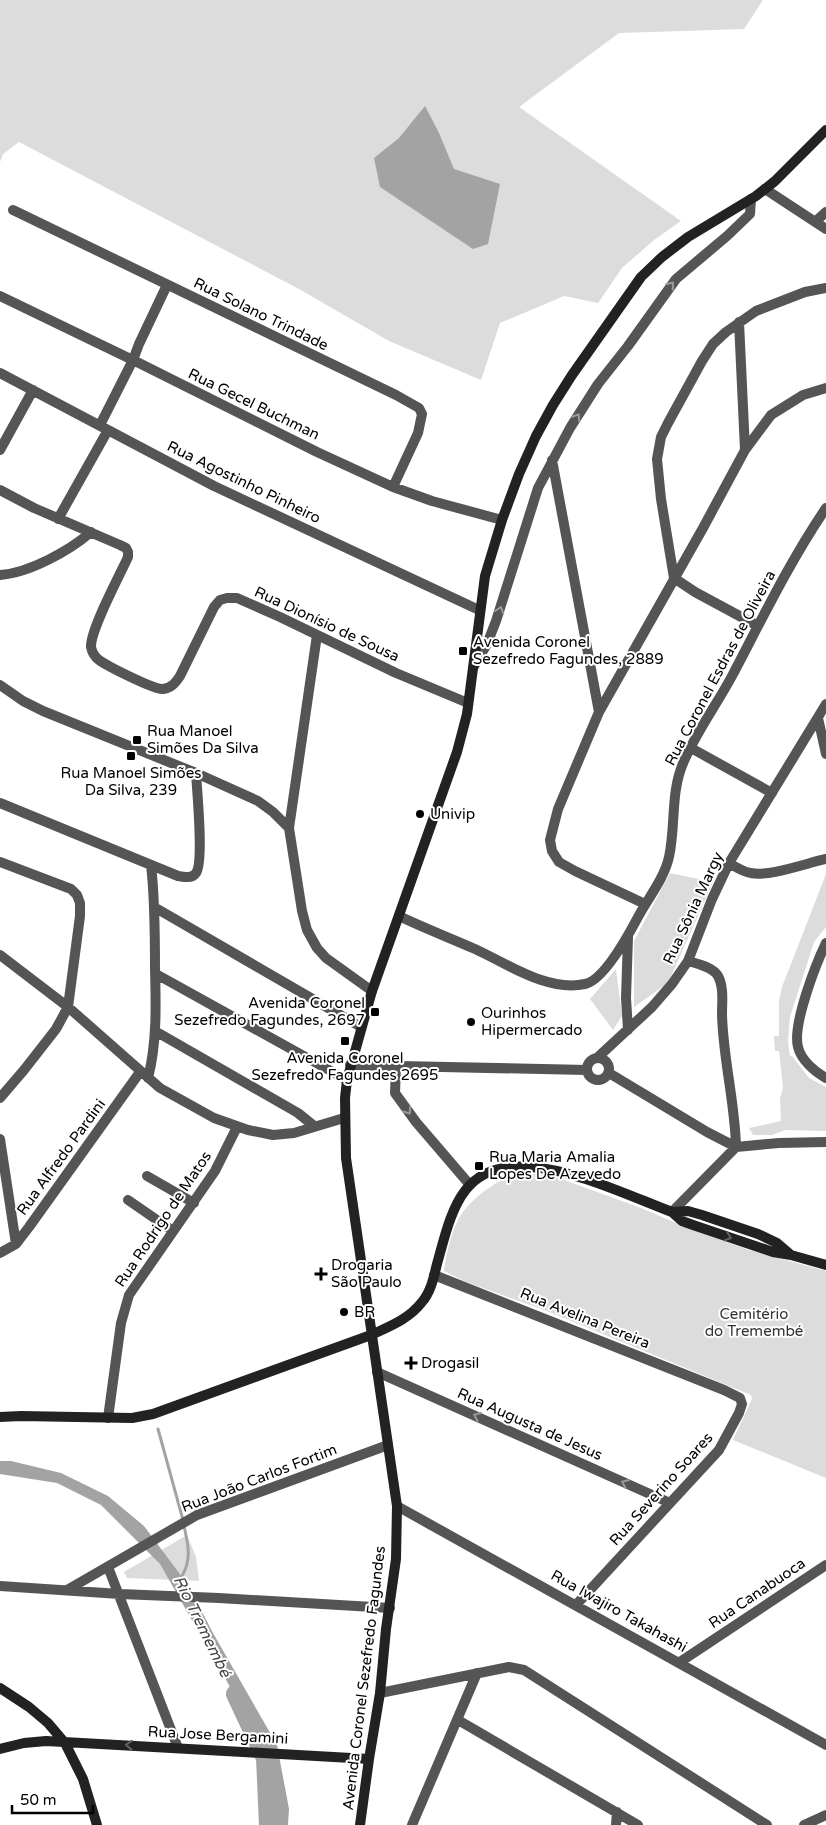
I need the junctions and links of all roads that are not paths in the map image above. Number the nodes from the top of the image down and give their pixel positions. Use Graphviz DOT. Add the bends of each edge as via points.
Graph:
graph roads {
  1 [pos="826,130"];
  2 [pos="765,189"];
  3 [pos="751,199"];
  4 [pos="13,210"];
  5 [pos="826,212"];
  6 [pos="816,222"];
  7 [pos="826,229"];
  8 [pos="167,285"];
  9 [pos="826,288"];
  10 [pos="0,296"];
  11 [pos="739,322"];
  12 [pos="133,360"];
  13 [pos="0,372"];
  14 [pos="826,388"];
  15 [pos="33,390"];
  16 [pos="104,427"];
  17 [pos="0,450"];
  18 [pos="745,450"];
  19 [pos="552,460"];
  20 [pos="393,487"];
  21 [pos="0,490"];
  22 [pos="826,508"];
  23 [pos="58,519"];
  24 [pos="502,520"];
  25 [pos="91,532"];
  26 [pos="0,575"];
  27 [pos="674,578"];
  28 [pos="479,610"];
  29 [pos="758,626"];
  30 [pos="317,635"];
  31 [pos="472,670"];
  32 [pos="0,685"];
  33 [pos="468,703"];
  34 [pos="826,704"];
  35 [pos="598,712"];
  36 [pos="818,718"];
  37 [pos="691,748"];
  38 [pos="826,754"];
  39 [pos="196,773"];
  40 [pos="772,793"];
  41 [pos="0,803"];
  42 [pos="290,828"];
  43 [pos="826,859"];
  44 [pos="0,862"];
  45 [pos="729,863"];
  46 [pos="151,865"];
  47 [pos="645,904"];
  48 [pos="154,907"];
  49 [pos="399,916"];
  50 [pos="628,937"];
  51 [pos="826,943"];
  52 [pos="0,955"];
  53 [pos="688,961"];
  54 [pos="156,974"];
  55 [pos="372,991"];
  56 [pos="68,1008"];
  57 [pos="361,1028"];
  58 [pos="628,1030"];
  59 [pos="155,1031"];
  60 [pos="597,1058"];
  61 [pos="350,1065"];
  62 [pos="396,1066"];
  63 [pos="587,1070"];
  64 [pos="609,1073"];
  65 [pos="144,1075"];
  66 [pos="826,1078"];
  67 [pos="347,1080"];
  68 [pos="0,1098"];
  69 [pos="344,1118"];
  70 [pos="314,1126"];
  71 [pos="237,1127"];
  72 [pos="0,1139"];
  73 [pos="826,1142"];
  74 [pos="736,1147"];
  75 [pos="147,1176"];
  76 [pos="470,1184"];
  77 [pos="128,1200"];
  78 [pos="194,1203"];
  79 [pos="672,1212"];
  80 [pos="173,1230"];
  81 [pos="16,1244"];
  82 [pos="0,1253"];
  83 [pos="826,1265"];
  84 [pos="434,1275"];
  85 [pos="372,1335"];
  86 [pos="378,1372"];
  87 [pos="724,1390"];
  88 [pos="0,1417"];
  89 [pos="108,1418"];
  90 [pos="388,1445"];
  91 [pos="670,1503"];
  92 [pos="397,1506"];
  93 [pos="112,1565"];
  94 [pos="826,1565"];
  95 [pos="0,1586"];
  96 [pos="66,1591"];
  97 [pos="120,1594"];
  98 [pos="576,1605"];
  99 [pos="390,1608"];
  100 [pos="680,1662"];
  101 [pos="477,1673"];
  102 [pos="0,1688"];
  103 [pos="380,1693"];
  104 [pos="458,1720"];
  105 [pos="65,1743"];
  106 [pos="826,1745"];
  107 [pos="178,1748"];
  108 [pos="0,1749"];
  109 [pos="369,1759"];
  110 [pos="617,1812"];
  111 [pos="826,1815"];
  112 [pos="97,1825"];
  113 [pos="360,1825"];
  114 [pos="412,1825"];
  115 [pos="616,1825"];
  116 [pos="638,1825"];
  117 [pos="767,1825"];
  118 [pos="804,1825"];
  1 -- 2 [label="main road, Avenida Coronel Sezefredo Fagundes"];
  2 -- 3 [label="main road, Avenida Coronel Sezefredo Fagundes"];
  2 -- 6 [label="street"];
  19 -- 3 [label="street, one-way" via="598,384 665,292 750,214"];
  3 -- 24 [label="main road, Avenida Coronel Sezefredo Fagundes" via="688,237 641,277 553,405 536,436"];
  4 -- 8 [label="street, Rua Solano Trindade"];
  5 -- 6 [label="street"];
  6 -- 7 [label="street"];
  8 -- 12 [label="street"];
  8 -- 20 [label="street, Rua Solano Trindade" via="419,408 422,414 418,434"];
  9 -- 11 [label="street" via="784,299 756,310"];
  10 -- 12 [label="street, Rua Gecel Buchman"];
  11 -- 18 [label="street"];
  11 -- 27 [label="street" via="713,344 702,361 658,448 660,491"];
  12 -- 16 [label="street"];
  12 -- 20 [label="street, Rua Gecel Buchman"];
  13 -- 15 [label="street, Rua Agostinho Pinheiro"];
  14 -- 18 [label="street" via="803,395 771,415"];
  15 -- 16 [label="street, Rua Agostinho Pinheiro"];
  15 -- 17 [label="street"];
  16 -- 23 [label="street"];
  16 -- 28 [label="street, Rua Agostinho Pinheiro" via="214,486"];
  18 -- 27 [label="street"];
  31 -- 19 [label="street, one-way" via="496,621 538,488"];
  19 -- 35 [label="street"];
  20 -- 24 [label="street, Rua Gecel Buchman"];
  21 -- 23 [label="street"];
  22 -- 29 [label="street, Rua Coronel Esdras de Oliveira"];
  23 -- 25 [label="street"];
  24 -- 28 [label="main road, Avenida Coronel Sezefredo Fagundes" via="485,576"];
  25 -- 26 [label="street" via="46,561"];
  25 -- 30 [label="street, Rua Dionísio de Sousa" via="126,548 128,557 105,606 92,647 98,659 105,664 151,686 161,689 174,685 220,600 237,598"];
  27 -- 29 [label="street"];
  27 -- 35 [label="street"];
  28 -- 31 [label="main road, Avenida Coronel Sezefredo Fagundes"];
  29 -- 37 [label="street, Rua Coronel Esdras de Oliveira"];
  30 -- 33 [label="street, Rua Dionísio de Sousa"];
  30 -- 42 [label="street"];
  31 -- 33 [label="main road, Avenida Coronel Sezefredo Fagundes"];
  32 -- 39 [label="street" via="43,711"];
  33 -- 49 [label="main road, Avenida Coronel Sezefredo Fagundes" via="454,760"];
  34 -- 36 [label="street, Rua Sônia Margy"];
  35 -- 47 [label="street" via="558,809 550,840 552,851 560,862 575,872"];
  36 -- 38 [label="street"];
  36 -- 40 [label="street, Rua Sônia Margy"];
  37 -- 40 [label="street"];
  37 -- 47 [label="street, Rua Coronel Esdras de Oliveira" via="675,788 668,860"];
  39 -- 42 [label="street" via="258,801"];
  39 -- 46 [label="street" via="199,860 196,874 178,876"];
  40 -- 45 [label="street, Rua Sônia Margy"];
  41 -- 46 [label="street"];
  42 -- 55 [label="street" via="307,930 326,958"];
  43 -- 45 [label="street" via="766,874 752,874"];
  44 -- 56 [label="street" via="71,889 77,895 80,916"];
  45 -- 53 [label="street, Rua Sônia Margy"];
  46 -- 48 [label="street"];
  47 -- 50 [label="street, Rua Coronel Esdras de Oliveira"];
  48 -- 54 [label="street"];
  48 -- 57 [label="street"];
  49 -- 50 [label="street, Rua Coronel Esdras de Oliveira" via="552,983 586,984 598,976"];
  49 -- 55 [label="main road, Avenida Coronel Sezefredo Fagundes"];
  50 -- 58 [label="street"];
  51 -- 66 [label="street" via="799,1019 797,1042 804,1059"];
  52 -- 56 [label="street"];
  53 -- 58 [label="street, Rua Sônia Margy" via="672,984"];
  53 -- 74 [label="street" via="708,968 719,979"];
  54 -- 59 [label="street"];
  54 -- 67 [label="street"];
  55 -- 57 [label="main road, Avenida Coronel Sezefredo Fagundes"];
  56 -- 65 [label="street"];
  56 -- 68 [label="street"];
  57 -- 61 [label="main road, Avenida Coronel Sezefredo Fagundes"];
  58 -- 60 [label="street, Rua Sônia Margy"];
  59 -- 65 [label="street"];
  59 -- 70 [label="street" via="298,1113"];
  60 -- 63 [label="street, Rua Sônia Margy" via="590,1061"];
  60 -- 64 [label="street" via="607,1062"];
  61 -- 62 [label="street"];
  61 -- 67 [label="main road, Avenida Coronel Sezefredo Fagundes"];
  62 -- 63 [label="street"];
  62 -- 76 [label="street, one-way" via="395,1093"];
  63 -- 64 [label="street" via="596,1080 604,1079"];
  64 -- 74 [label="street"];
  65 -- 71 [label="street" via="199,1111"];
  65 -- 81 [label="street, Rua Alfredo Pardini"];
  67 -- 69 [label="main road, Avenida Coronel Sezefredo Fagundes"];
  69 -- 70 [label="street"];
  69 -- 85 [label="main road, Avenida Coronel Sezefredo Fagundes" via="346,1158"];
  70 -- 71 [label="street" via="282,1135"];
  71 -- 78 [label="street, Rua Rodrigo de Matos" via="215,1171"];
  72 -- 81 [label="street"];
  73 -- 74 [label="street"];
  74 -- 79 [label="street"];
  75 -- 78 [label="street"];
  76 -- 79 [label="main road" via="495,1170 531,1166 584,1179"];
  76 -- 84 [label="main road" via="452,1212"];
  77 -- 80 [label="street"];
  78 -- 80 [label="street, Rua Rodrigo de Matos"];
  79 -- 83 [label="main road" via="688,1211 758,1234 777,1243 791,1255"];
  80 -- 89 [label="street, Rua Rodrigo de Matos" via="134,1287 125,1306"];
  81 -- 82 [label="street, Rua Alfredo Pardini"];
  84 -- 85 [label="main road" via="424,1301 414,1311"];
  84 -- 87 [label="street, Rua Avelina Pereira"];
  85 -- 86 [label="main road, Avenida Coronel Sezefredo Fagundes"];
  85 -- 89 [label="main road" via="153,1414"];
  86 -- 90 [label="main road, Avenida Coronel Sezefredo Fagundes"];
  91 -- 86 [label="street, Rua Augusta de Jesus, one-way"];
  87 -- 91 [label="street, Rua Severino Soares" via="740,1398 742,1404 736,1422 719,1450"];
  88 -- 89 [label="main road"];
  90 -- 92 [label="main road, Avenida Coronel Sezefredo Fagundes"];
  90 -- 93 [label="street, Rua João Carlos Fortim" via="197,1514"];
  91 -- 98 [label="street, Rua Severino Soares"];
  92 -- 98 [label="street, Rua Iwajiro Takahashi"];
  92 -- 99 [label="main road, Avenida Coronel Sezefredo Fagundes" via="396,1559"];
  93 -- 96 [label="street, Rua João Carlos Fortim"];
  93 -- 97 [label="street"];
  94 -- 100 [label="street, Rua Canabuoca"];
  95 -- 96 [label="street"];
  96 -- 97 [label="street"];
  97 -- 99 [label="street"];
  97 -- 107 [label="street"];
  98 -- 100 [label="street, Rua Iwajiro Takahashi"];
  99 -- 103 [label="main road, Avenida Coronel Sezefredo Fagundes"];
  100 -- 106 [label="street, Rua Iwajiro Takahashi"];
  101 -- 103 [label="street"];
  101 -- 104 [label="street"];
  101 -- 117 [label="street" via="509,1667 524,1670"];
  102 -- 105 [label="main road" via="48,1723"];
  103 -- 109 [label="main road, Avenida Coronel Sezefredo Fagundes"];
  104 -- 110 [label="street"];
  104 -- 114 [label="street"];
  107 -- 105 [label="main road, Rua Jose Bergamini, one-way"];
  105 -- 108 [label="main road, Rua Jose Bergamini" via="24,1743"];
  105 -- 112 [label="main road" via="83,1779"];
  107 -- 109 [label="main road, Rua Jose Bergamini"];
  109 -- 113 [label="main road, Avenida Coronel Sezefredo Fagundes"];
  110 -- 115 [label="street"];
  110 -- 116 [label="street"];
  111 -- 118 [label="street"];
}
